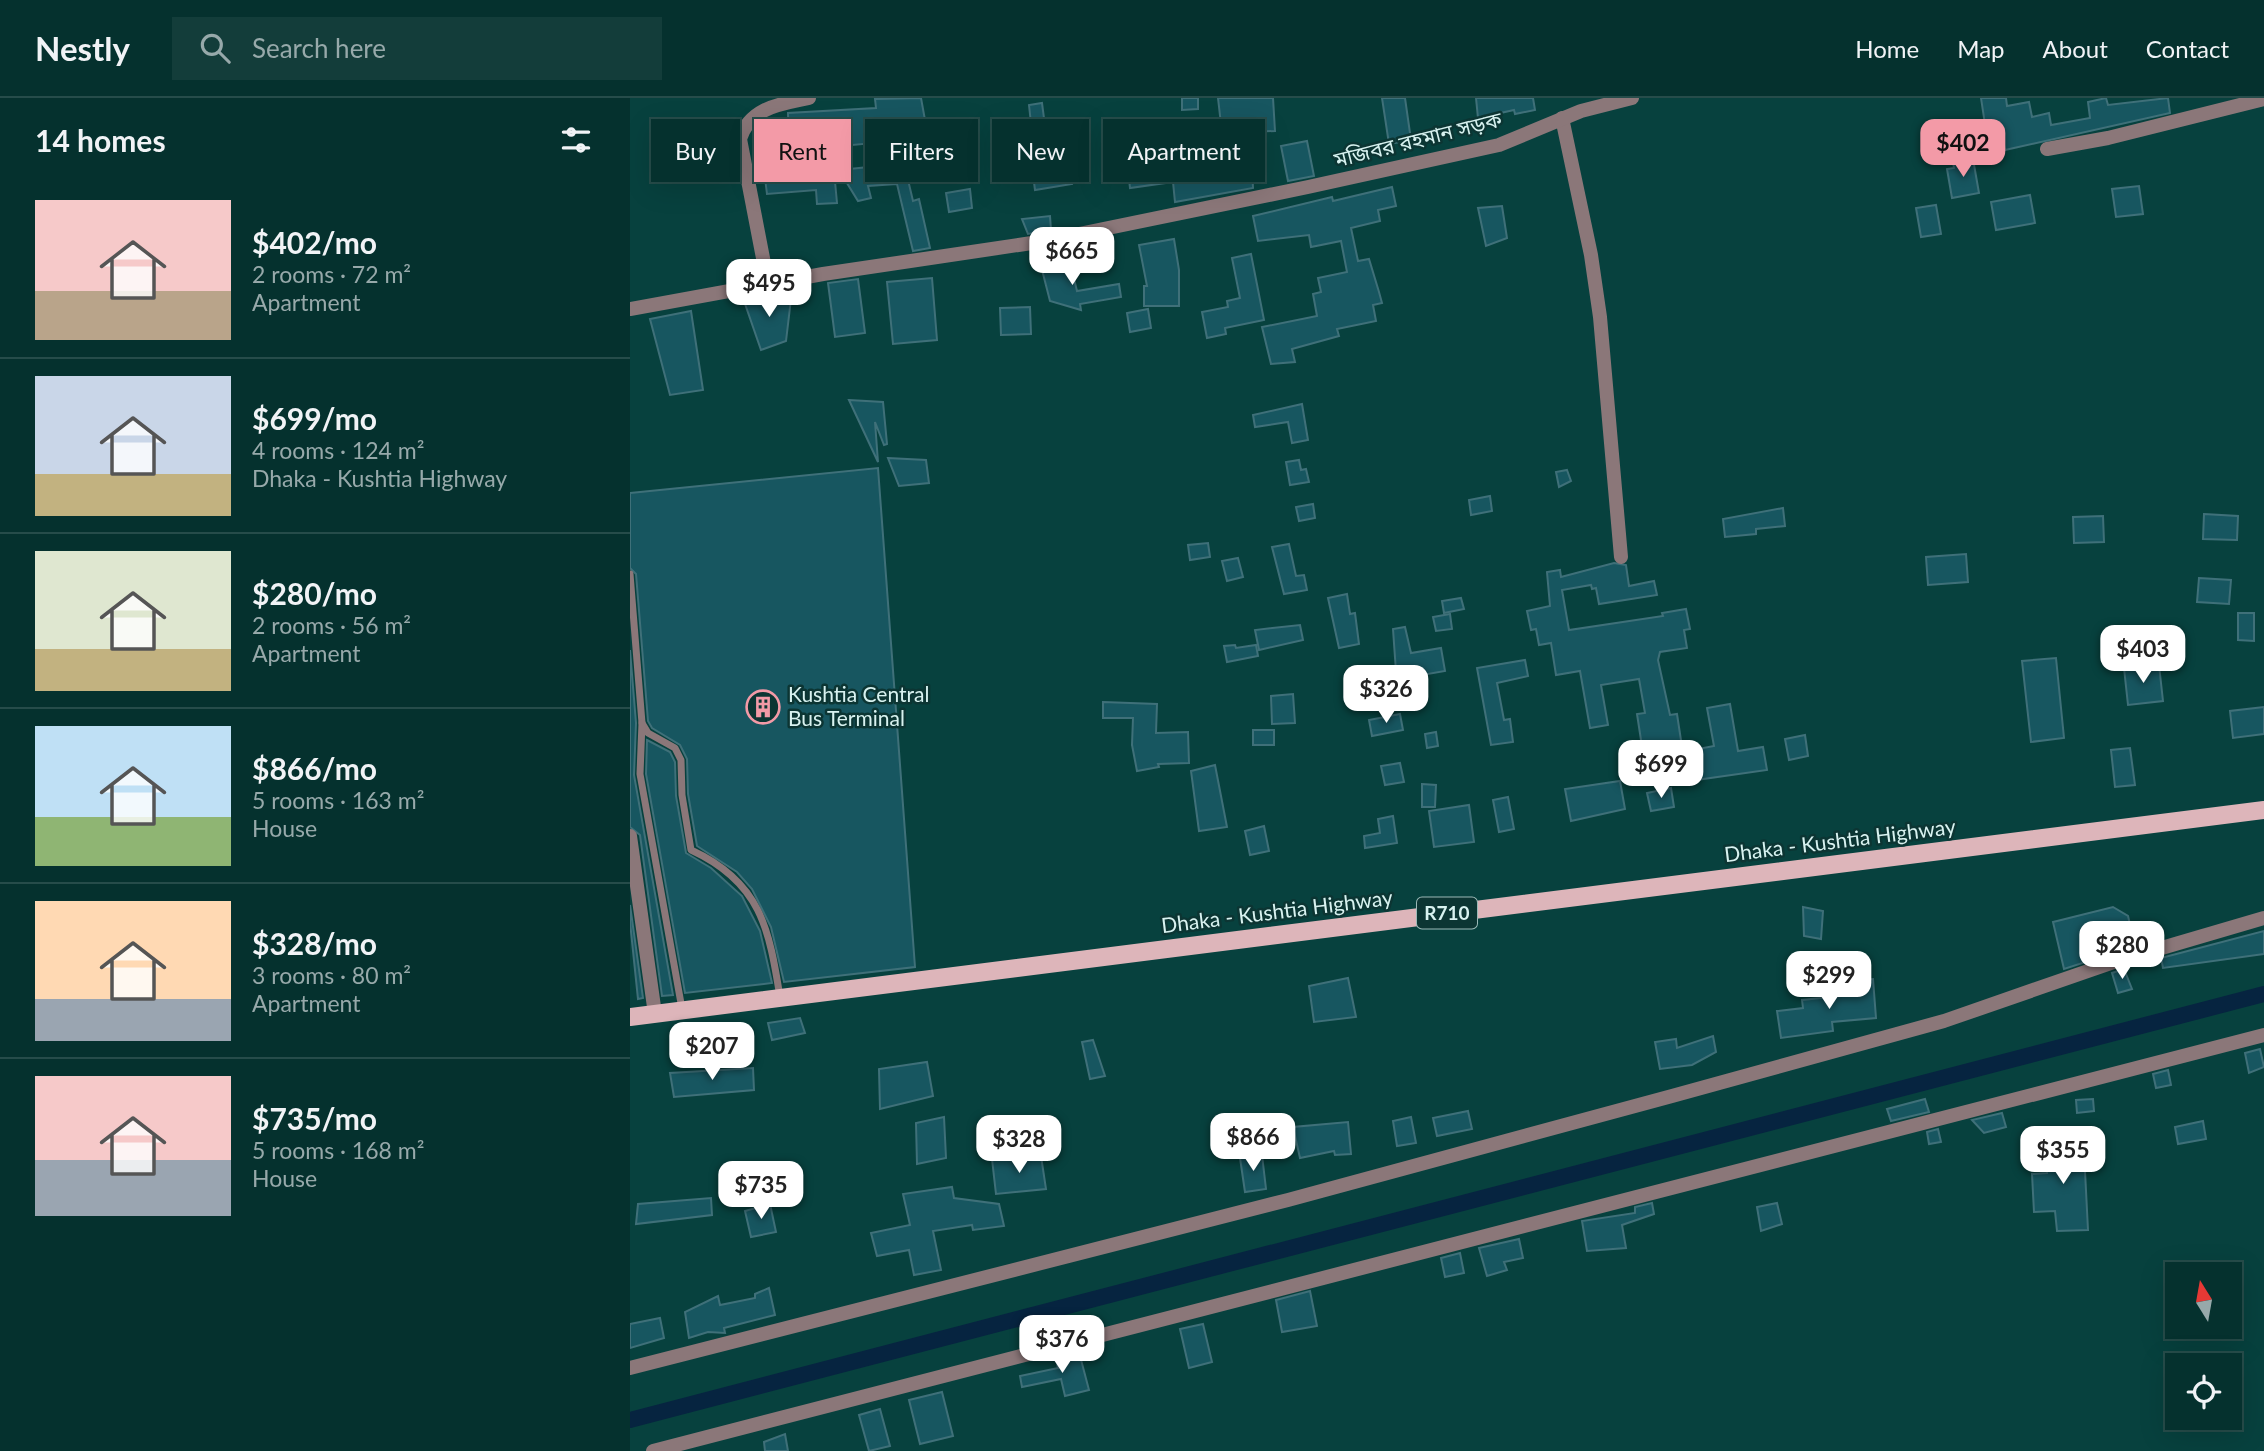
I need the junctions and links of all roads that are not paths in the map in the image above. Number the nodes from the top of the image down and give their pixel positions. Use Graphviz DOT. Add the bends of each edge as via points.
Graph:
graph roads {
  1 [pos="810,98"];
  2 [pos="1632,98"];
  3 [pos="2264,99"];
  4 [pos="1580,104"];
  5 [pos="1562,118"];
  6 [pos="2047,149"];
  7 [pos="768,284"];
  8 [pos="630,309"];
  9 [pos="1621,557"];
  10 [pos="630,574"];
  11 [pos="642,723"];
  12 [pos="2264,810"];
  13 [pos="630,836"];
  14 [pos="2264,918"];
  15 [pos="780,998"];
  16 [pos="682,1010"];
  17 [pos="655,1014"];
  18 [pos="630,1017"];
  19 [pos="2264,1035"];
  20 [pos="630,1368"];
  21 [pos="653,1451"];
  1 -- 7 [label="street" via="767,107 744,126 740,139"];
  2 -- 4 [label="street, মজিবর রহমান সড়ক"];
  3 -- 6 [label="street"];
  4 -- 5 [label="street, মজিবর রহমান সড়ক"];
  5 -- 7 [label="street, মজিবর রহমান সড়ক" via="1499,145 1308,187 1045,241"];
  5 -- 9 [label="street" via="1600,317"];
  7 -- 8 [label="street, মজিবর রহমান সড়ক"];
  10 -- 11 [label="lane"];
  11 -- 15 [label="lane" via="648,733 675,748 681,760 691,850 733,876 763,916"];
  11 -- 16 [label="lane" via="640,774"];
  12 -- 15 [label="main road, Dhaka - Kushtia Highway / R710"];
  13 -- 17 [label="street"];
  14 -- 20 [label="street" via="2114,962 1944,1021 1288,1200"];
  15 -- 16 [label="main road, Dhaka - Kushtia Highway / R710"];
  16 -- 17 [label="main road, Dhaka - Kushtia Highway / R710"];
  17 -- 18 [label="main road, Dhaka - Kushtia Highway / R710"];
  19 -- 21 [label="street"];
}
